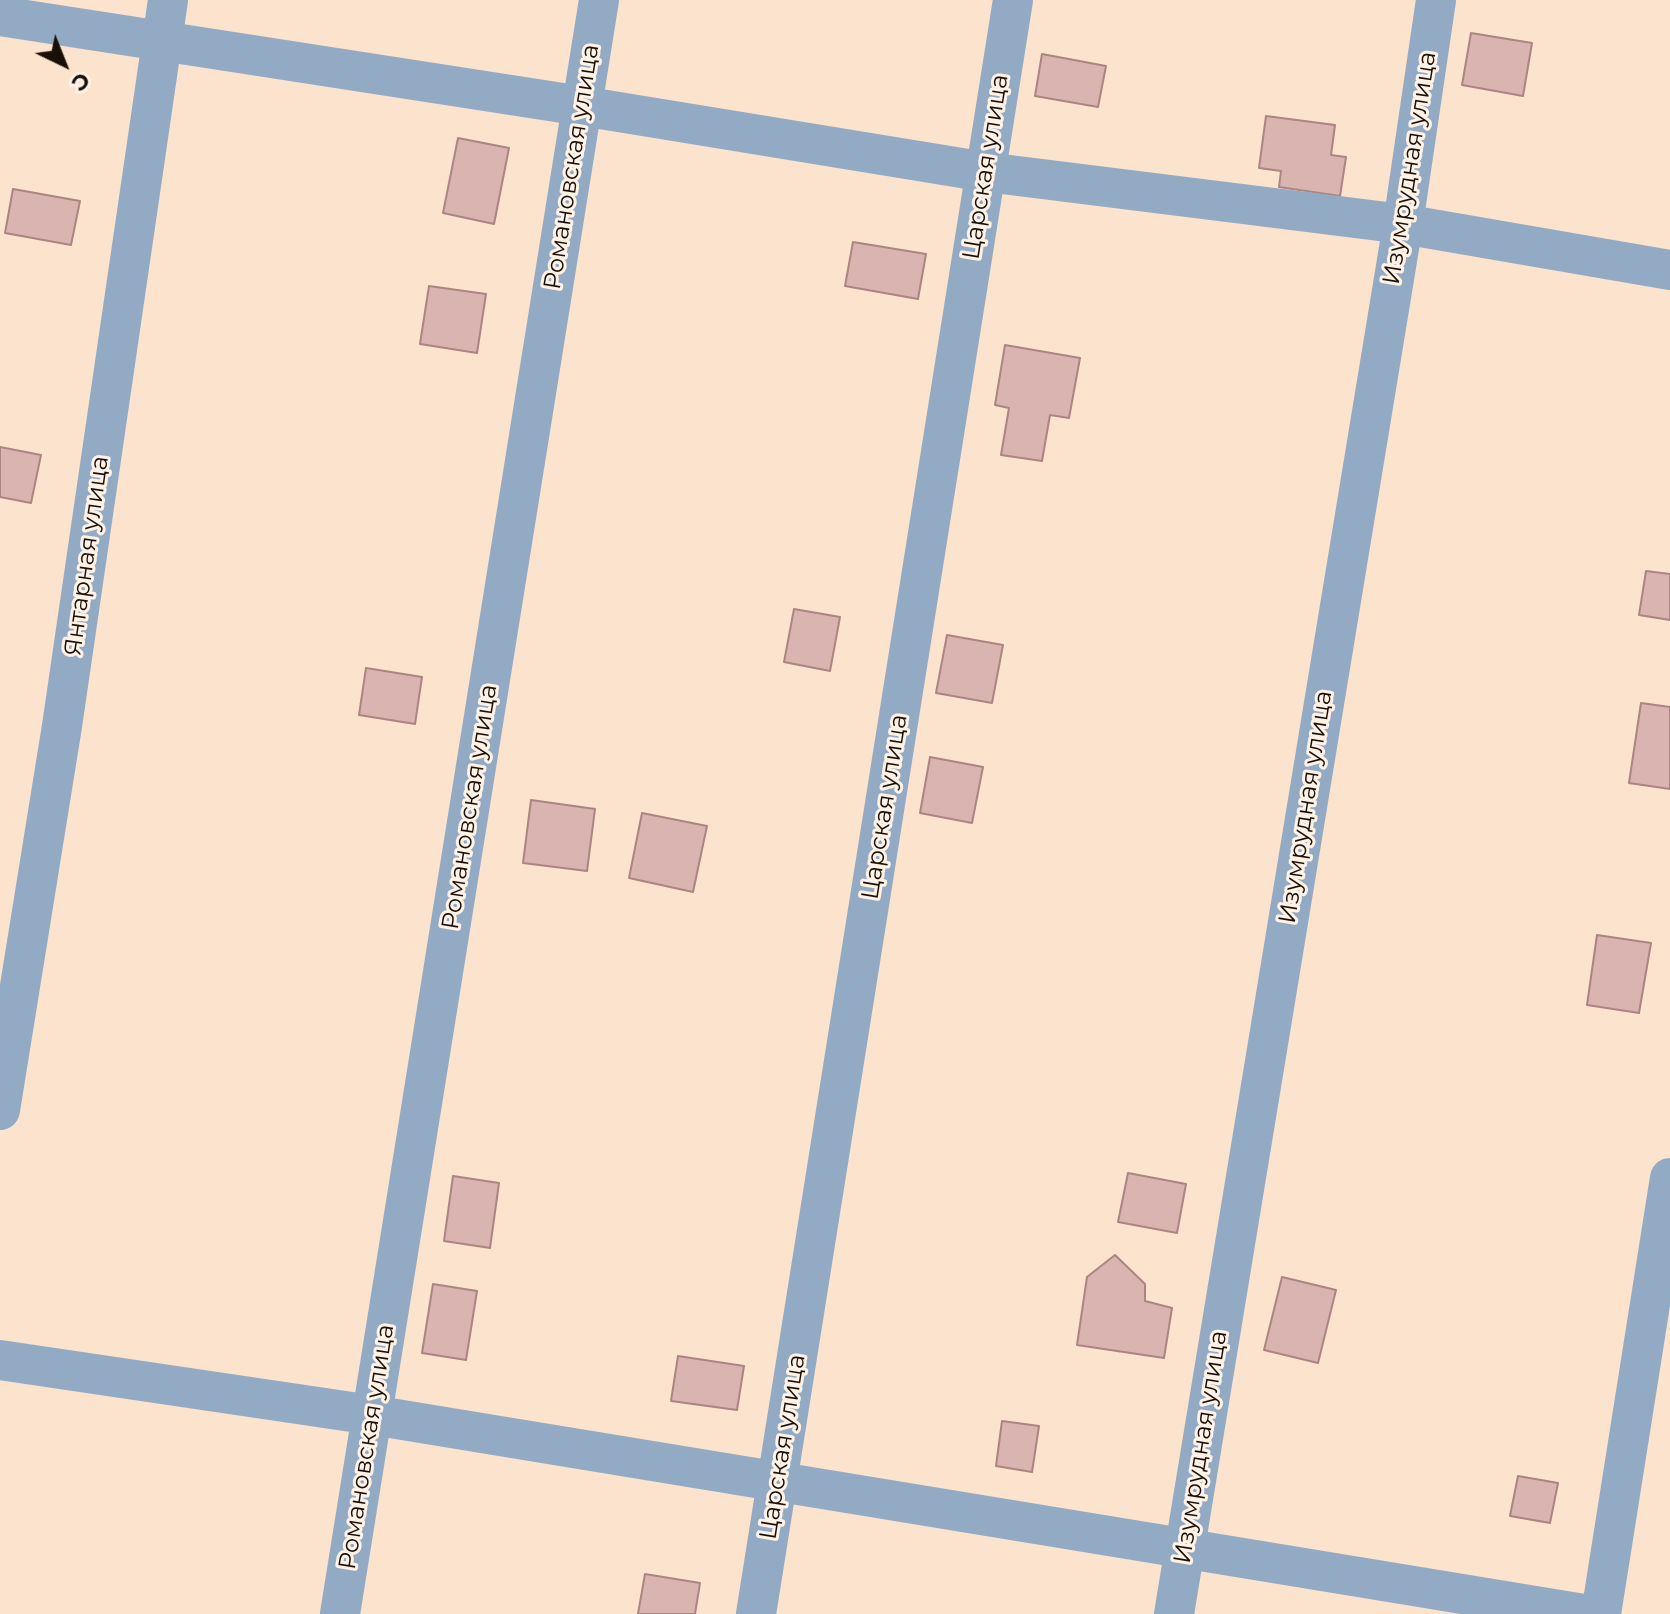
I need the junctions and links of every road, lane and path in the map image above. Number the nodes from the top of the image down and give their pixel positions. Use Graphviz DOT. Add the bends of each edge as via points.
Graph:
graph roads {
  1 [pos="168,0"];
  2 [pos="599,0"];
  3 [pos="1013,0"];
  4 [pos="1436,0"];
  5 [pos="0,16"];
  6 [pos="162,41"];
  7 [pos="582,106"];
  8 [pos="986,172"];
  9 [pos="1403,224"];
  10 [pos="1670,270"];
  11 [pos="0,1110"];
  12 [pos="1670,1178"];
  13 [pos="0,1360"];
  14 [pos="372,1415"];
  15 [pos="777,1483"];
  16 [pos="1184,1549"];
  17 [pos="340,1614"];
  18 [pos="756,1614"];
  19 [pos="1174,1614"];
  20 [pos="1584,1614"];
  21 [pos="1601,1614"];
  1 -- 6 [label="street, Янтарная улица"];
  2 -- 7 [label="street, Романовская улица"];
  3 -- 8 [label="street, Царская улица"];
  4 -- 9 [label="street, Изумрудная улица"];
  5 -- 6 [label="street"];
  6 -- 7 [label="street"];
  6 -- 11 [label="street, Янтарная улица"];
  7 -- 8 [label="street"];
  7 -- 14 [label="street, Романовская улица"];
  8 -- 9 [label="street"];
  8 -- 15 [label="street, Царская улица"];
  9 -- 10 [label="street"];
  9 -- 16 [label="street, Изумрудная улица"];
  12 -- 21 [label="street"];
  13 -- 14 [label="street"];
  14 -- 15 [label="street"];
  14 -- 17 [label="street, Романовская улица"];
  15 -- 16 [label="street"];
  15 -- 18 [label="street, Царская улица"];
  16 -- 19 [label="street, Изумрудная улица"];
  16 -- 20 [label="street"];
}
